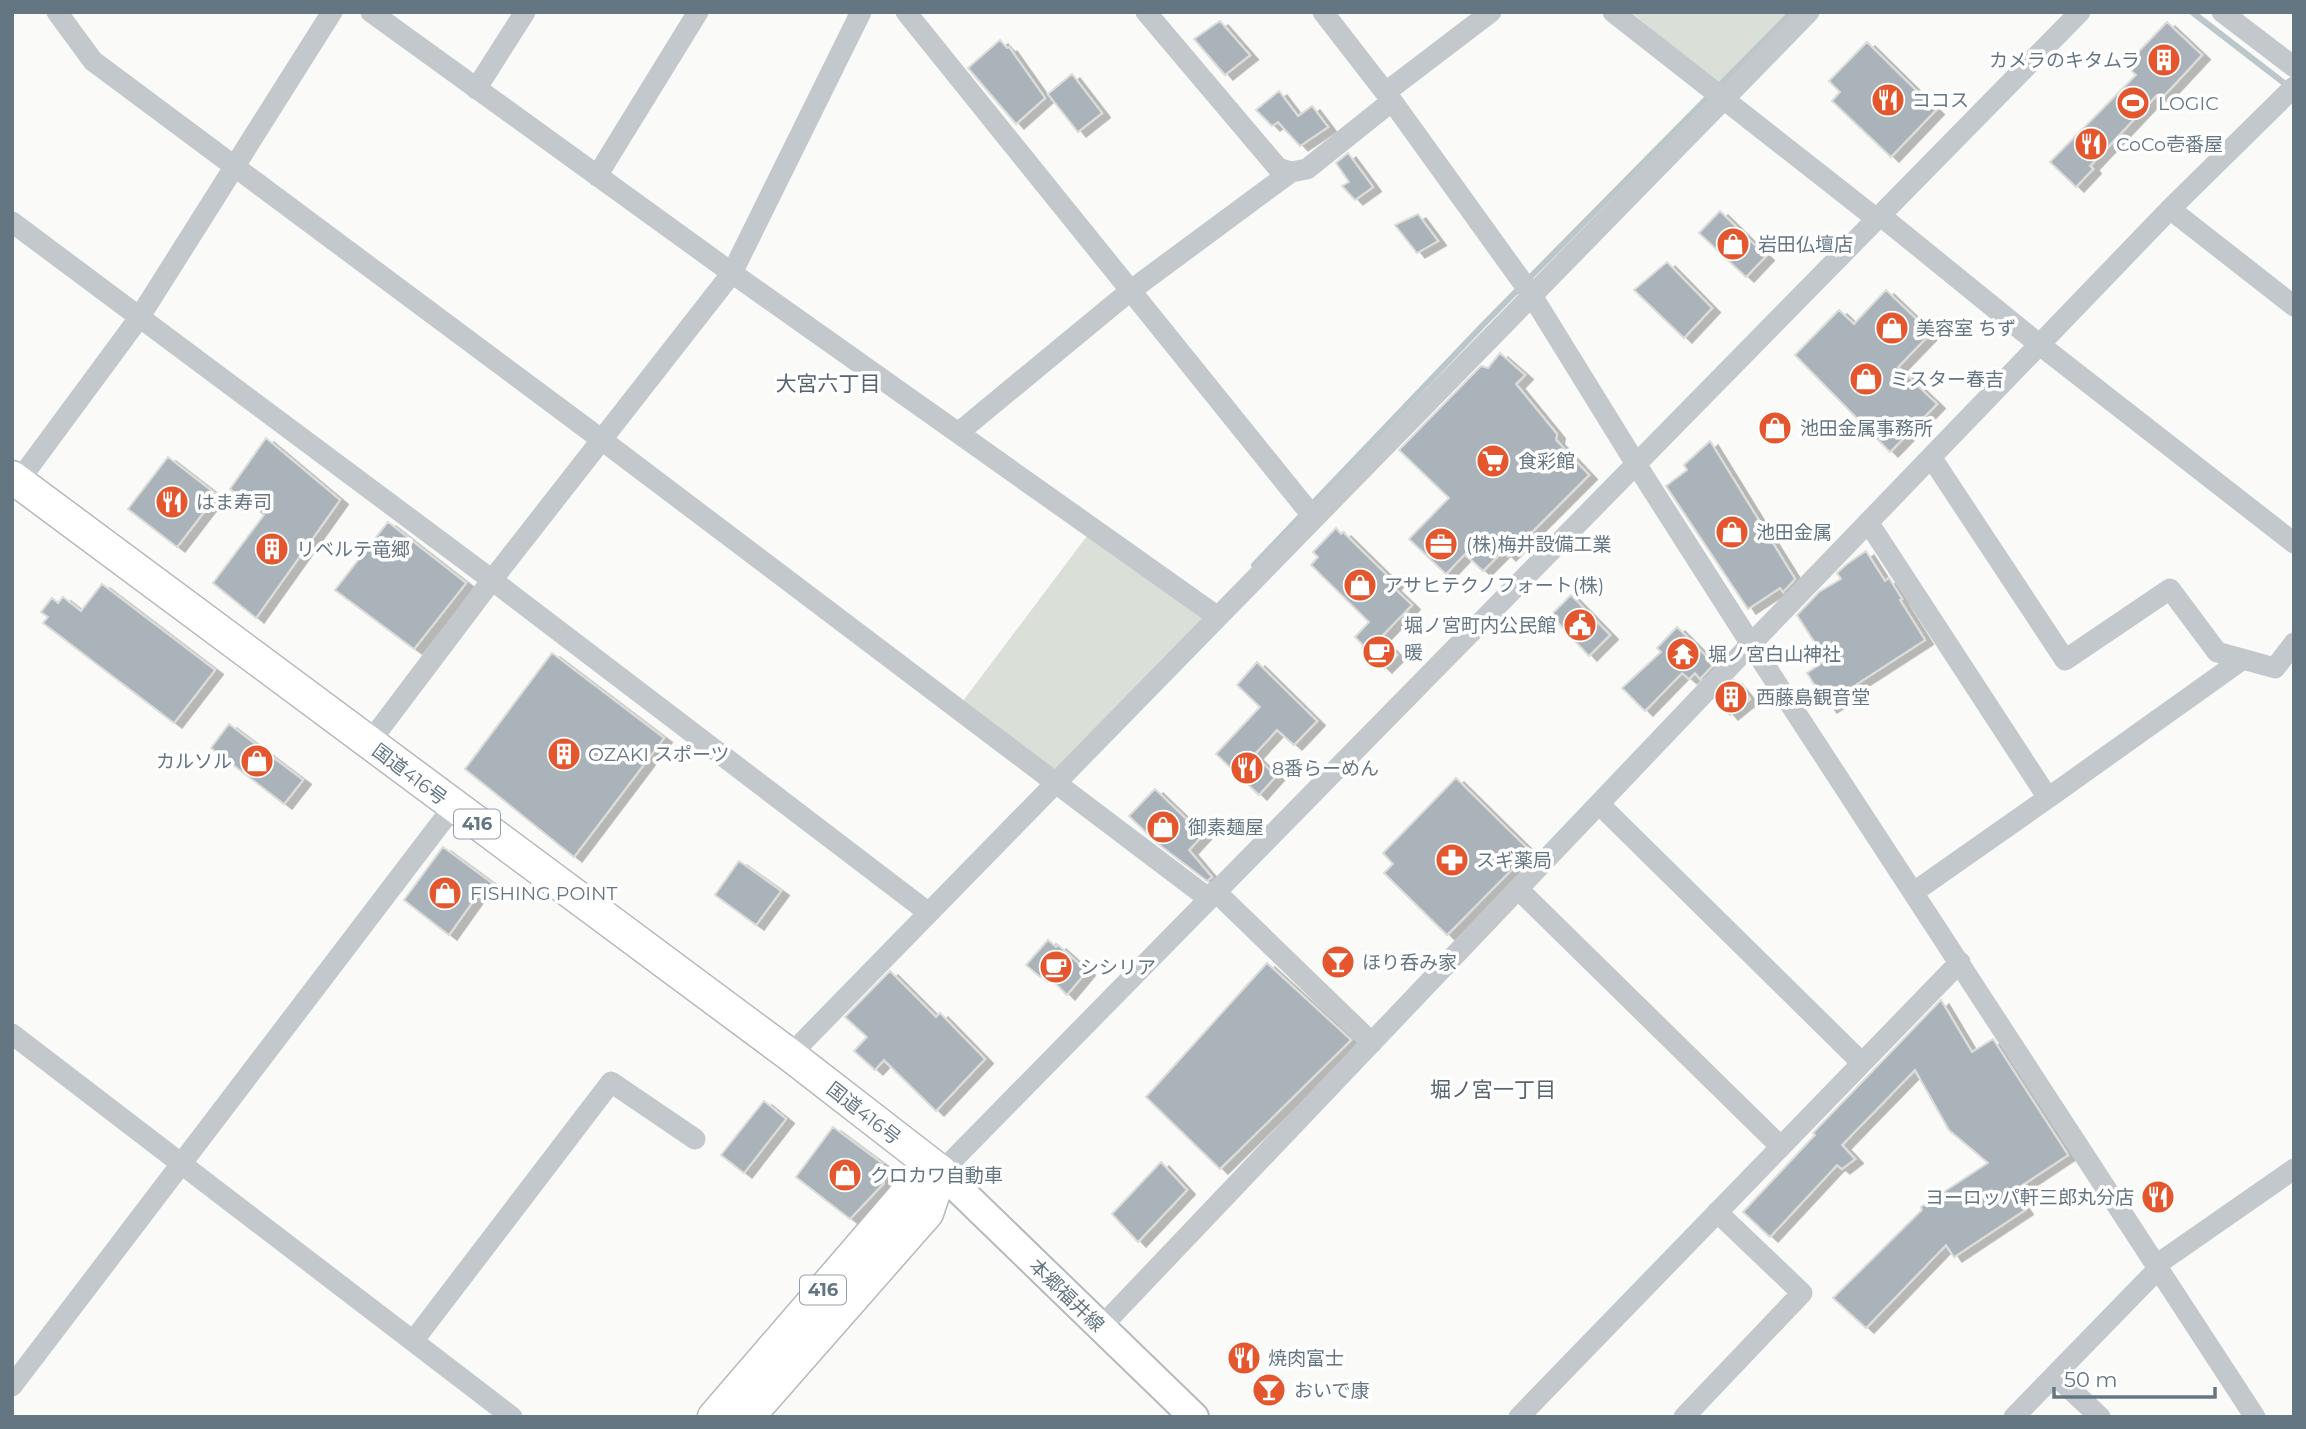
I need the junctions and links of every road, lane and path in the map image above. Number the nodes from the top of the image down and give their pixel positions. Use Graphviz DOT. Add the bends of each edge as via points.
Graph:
graph roads {
  1 [pos="57,12"];
  2 [pos="332,12"];
  3 [pos="371,12"];
  4 [pos="525,12"];
  5 [pos="698,12"];
  6 [pos="861,12"];
  7 [pos="906,12"];
  8 [pos="1146,12"];
  9 [pos="1323,12"];
  10 [pos="1491,12"];
  11 [pos="1613,12"];
  12 [pos="1810,12"];
  13 [pos="2080,12"];
  14 [pos="2222,12"];
  15 [pos="2294,67"];
  16 [pos="2294,87"];
  17 [pos="476,89"];
  18 [pos="1389,96"];
  19 [pos="1724,100"];
  20 [pos="234,166"];
  21 [pos="1291,172"];
  22 [pos="597,176"];
  23 [pos="2170,209"];
  24 [pos="1880,218"];
  25 [pos="12,222"];
  26 [pos="732,273"];
  27 [pos="1130,291"];
  28 [pos="1531,295"];
  29 [pos="2294,306"];
  30 [pos="139,317"];
  31 [pos="2040,345"];
  32 [pos="958,433"];
  33 [pos="602,440"];
  34 [pos="1931,457"];
  35 [pos="1636,464"];
  36 [pos="14,483"];
  37 [pos="1314,518"];
  38 [pos="1868,523"];
  39 [pos="2294,543"];
  40 [pos="492,580"];
  41 [pos="1218,617"];
  42 [pos="2294,643"];
  43 [pos="1751,644"];
  44 [pos="2243,659"];
  45 [pos="369,743"];
  46 [pos="1055,783"];
  47 [pos="2048,797"];
  48 [pos="1599,804"];
  49 [pos="453,807"];
  50 [pos="1518,889"];
  51 [pos="1914,892"];
  52 [pos="1211,894"];
  53 [pos="929,913"];
  54 [pos="1960,962"];
  55 [pos="12,1034"];
  56 [pos="1372,1042"];
  57 [pos="790,1055"];
  58 [pos="1862,1063"];
  59 [pos="695,1139"];
  60 [pos="1781,1147"];
  61 [pos="181,1163"];
  62 [pos="2294,1169"];
  63 [pos="941,1172"];
  64 [pos="1717,1212"];
  65 [pos="2157,1267"];
  66 [pos="1101,1327"];
  67 [pos="414,1340"];
  68 [pos="2055,1375"];
  69 [pos="12,1386"];
  70 [pos="512,1417"];
  71 [pos="714,1417"];
  72 [pos="748,1417"];
  73 [pos="1194,1417"];
  74 [pos="1518,1417"];
  75 [pos="1684,1417"];
  76 [pos="2014,1417"];
  77 [pos="2100,1417"];
  78 [pos="2255,1417"];
  1 -- 20 [label="street" via="93,61"];
  2 -- 20 [label="street"];
  3 -- 17 [label="street"];
  4 -- 17 [label="street"];
  5 -- 22 [label="street"];
  6 -- 26 [label="street"];
  7 -- 27 [label="street"];
  8 -- 21 [label="street" via="1278,168"];
  9 -- 18 [label="street"];
  10 -- 18 [label="street"];
  11 -- 19 [label="street"];
  12 -- 19 [label="street"];
  13 -- 24 [label="street"];
  14 -- 15 [label="street"];
  16 -- 23 [label="street"];
  17 -- 22 [label="street"];
  18 -- 21 [label="street" via="1307,169"];
  18 -- 28 [label="street"];
  19 -- 24 [label="street"];
  19 -- 28 [label="street"];
  20 -- 30 [label="street"];
  20 -- 33 [label="street"];
  21 -- 27 [label="street"];
  22 -- 26 [label="street"];
  23 -- 29 [label="street"];
  23 -- 31 [label="street"];
  24 -- 31 [label="street"];
  24 -- 35 [label="street"];
  25 -- 30 [label="street"];
  26 -- 32 [label="street"];
  26 -- 33 [label="street"];
  27 -- 32 [label="street"];
  27 -- 37 [label="street"];
  28 -- 35 [label="street"];
  28 -- 37 [label="street"];
  30 -- 36 [label="street"];
  30 -- 40 [label="street"];
  31 -- 34 [label="street"];
  31 -- 39 [label="street"];
  32 -- 41 [label="street"];
  33 -- 40 [label="street"];
  33 -- 46 [label="street"];
  34 -- 38 [label="street"];
  34 -- 44 [label="street" via="2065,660 2169,589 2217,652"];
  35 -- 43 [label="street"];
  35 -- 52 [label="street"];
  36 -- 45 [label="highway, 国道416号 / 416"];
  37 -- 41 [label="street"];
  38 -- 43 [label="street"];
  38 -- 47 [label="street"];
  40 -- 45 [label="street"];
  40 -- 53 [label="street"];
  41 -- 46 [label="street"];
  42 -- 44 [label="street" via="2275,668"];
  43 -- 48 [label="street"];
  43 -- 51 [label="street"];
  44 -- 47 [label="street"];
  45 -- 49 [label="highway, 国道416号 / 416"];
  46 -- 52 [label="street"];
  46 -- 53 [label="street"];
  47 -- 51 [label="street"];
  48 -- 50 [label="street"];
  48 -- 58 [label="street"];
  49 -- 57 [label="highway, 国道416号 / 416"];
  49 -- 61 [label="street"];
  50 -- 56 [label="street"];
  50 -- 60 [label="street"];
  51 -- 54 [label="street"];
  52 -- 56 [label="street"];
  52 -- 63 [label="street"];
  53 -- 57 [label="street"];
  54 -- 58 [label="street"];
  54 -- 65 [label="street"];
  55 -- 61 [label="street"];
  56 -- 66 [label="street"];
  57 -- 63 [label="highway, 国道416号 / 416"];
  58 -- 60 [label="street"];
  59 -- 67 [label="street" via="611,1082"];
  60 -- 64 [label="street"];
  61 -- 67 [label="street"];
  61 -- 69 [label="street"];
  62 -- 65 [label="street"];
  63 -- 66 [label="main road, 本郷福井線"];
  63 -- 71 [label="highway, 416" via="905,1195"];
  63 -- 72 [label="highway, 416" via="927,1213"];
  64 -- 74 [label="street"];
  64 -- 75 [label="street" via="1802,1293"];
  65 -- 68 [label="street"];
  65 -- 78 [label="street"];
  66 -- 73 [label="main road, 本郷福井線"];
  67 -- 70 [label="street"];
  68 -- 76 [label="street"];
  68 -- 77 [label="street"];
}
